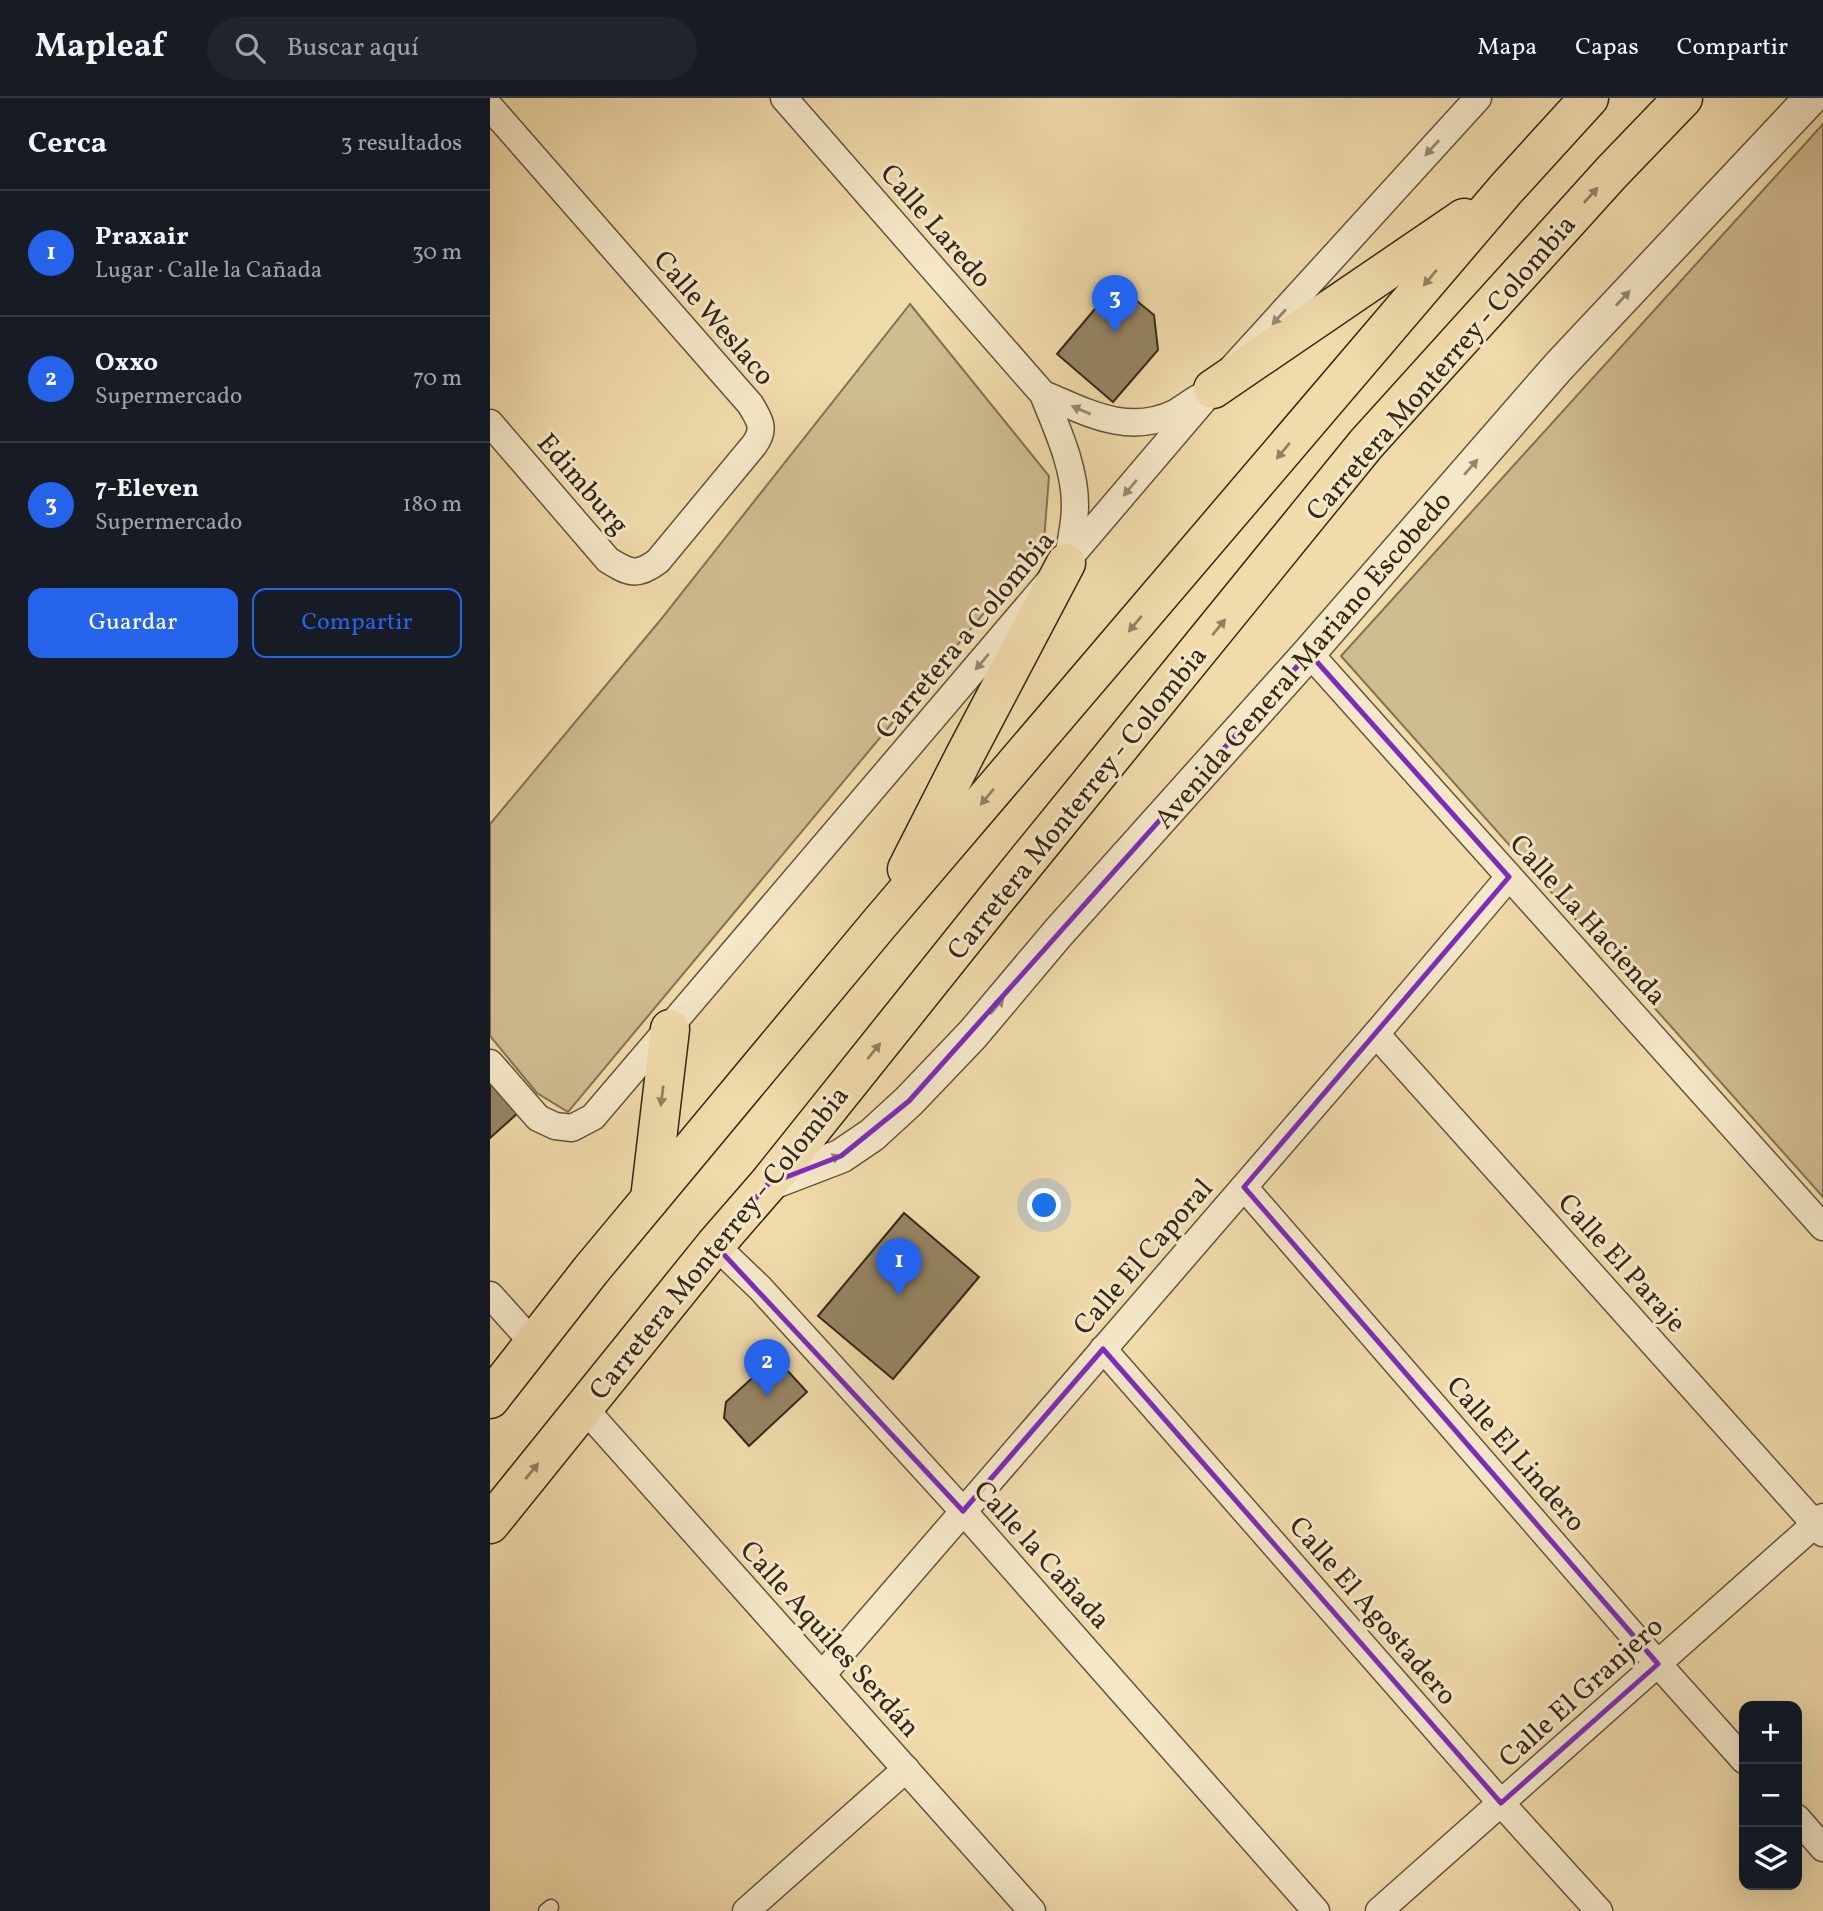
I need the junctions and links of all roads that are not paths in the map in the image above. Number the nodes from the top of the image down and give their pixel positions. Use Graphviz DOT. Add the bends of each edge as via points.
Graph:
graph roads {
  1 [pos="784,98"];
  2 [pos="1478,98"];
  3 [pos="1588,98"];
  4 [pos="1683,98"];
  5 [pos="1811,98"];
  6 [pos="490,107"];
  7 [pos="1506,189"];
  8 [pos="1213,389"];
  9 [pos="1043,394"];
  10 [pos="490,423"];
  11 [pos="1066,563"];
  12 [pos="640,572"];
  13 [pos="1309,653"];
  14 [pos="1509,877"];
  15 [pos="880,924"];
  16 [pos="670,1029"];
  17 [pos="1376,1034"];
  18 [pos="490,1063"];
  19 [pos="768,1184"];
  20 [pos="1244,1187"];
  21 [pos="650,1199"];
  22 [pos="1823,1227"];
  23 [pos="715,1245"];
  24 [pos="490,1295"];
  25 [pos="534,1344"];
  26 [pos="1103,1349"];
  27 [pos="490,1399"];
  28 [pos="584,1408"];
  29 [pos="963,1511"];
  30 [pos="490,1524"];
  31 [pos="1820,1525"];
  32 [pos="1658,1664"];
  33 [pos="822,1675"];
  34 [pos="1739,1754"];
  35 [pos="906,1769"];
  36 [pos="1501,1803"];
  37 [pos="1802,1824"];
  38 [pos="1823,1848"];
  39 [pos="746,1911"];
  40 [pos="1032,1911"];
  41 [pos="1316,1911"];
  42 [pos="1378,1911"];
  43 [pos="1599,1911"];
  1 -- 9 [label="street, Calle Laredo"];
  2 -- 8 [label="street, Carretera a Colombia, one-way"];
  3 -- 7 [label="main road"];
  19 -- 4 [label="main road, Carretera Monterrey - Colombia, one-way" via="1366,444"];
  13 -- 5 [label="street, Avenida General Mariano Escobedo, one-way" via="1559,366"];
  6 -- 12 [label="street, Calle Weslaco" via="750,404 758,420 761,435 754,445 658,561"];
  7 -- 8 [label="main road"];
  7 -- 15 [label="main road, one-way"];
  8 -- 9 [label="street, Calle Laredo, one-way" via="1173,414 1131,423 1093,415"];
  8 -- 11 [label="street, Carretera a Colombia, one-way"];
  9 -- 11 [label="street, Calle Laredo" via="1062,440 1075,502"];
  10 -- 12 [label="street, Edimburg" via="608,560"];
  11 -- 15 [label="main road"];
  11 -- 16 [label="street, Carretera a Colombia, one-way"];
  13 -- 14 [label="street, Calle La Hacienda"];
  19 -- 13 [label="street, Avenida General Mariano Escobedo, one-way" via="842,1156 909,1101"];
  14 -- 17 [label="street, Calle El Caporal"];
  14 -- 22 [label="street, Calle La Hacienda"];
  15 -- 21 [label="main road"];
  16 -- 18 [label="street, Carretera a Colombia" via="593,1117 572,1128 538,1118"];
  16 -- 21 [label="main road, one-way"];
  17 -- 20 [label="street, Calle El Caporal"];
  17 -- 31 [label="street, Calle El Paraje"];
  19 -- 23 [label="main road, Carretera Monterrey - Colombia"];
  20 -- 26 [label="street, Calle El Caporal"];
  20 -- 32 [label="street, Calle El Lindero"];
  21 -- 25 [label="main road"];
  23 -- 28 [label="main road, Carretera Monterrey - Colombia"];
  23 -- 29 [label="street, Calle la Cañada" via="760,1287"];
  24 -- 25 [label="street"];
  25 -- 27 [label="main road"];
  26 -- 29 [label="street, Calle El Caporal"];
  26 -- 36 [label="street, Calle El Agostadero"];
  30 -- 28 [label="main road, Carretera Monterrey - Colombia, one-way"];
  28 -- 33 [label="street, Calle Aquiles Serdán"];
  29 -- 33 [label="street, Calle El Caporal"];
  29 -- 41 [label="street, Calle la Cañada"];
  31 -- 32 [label="street, Calle El Granjero"];
  32 -- 34 [label="street, Calle El Lindero"];
  32 -- 36 [label="street, Calle El Granjero"];
  33 -- 35 [label="street, Calle Aquiles Serdán"];
  35 -- 39 [label="street"];
  35 -- 40 [label="street, Calle Aquiles Serdán"];
  36 -- 42 [label="street, Calle El Granjero"];
  36 -- 43 [label="street, Calle El Agostadero"];
  37 -- 38 [label="street"];
}
